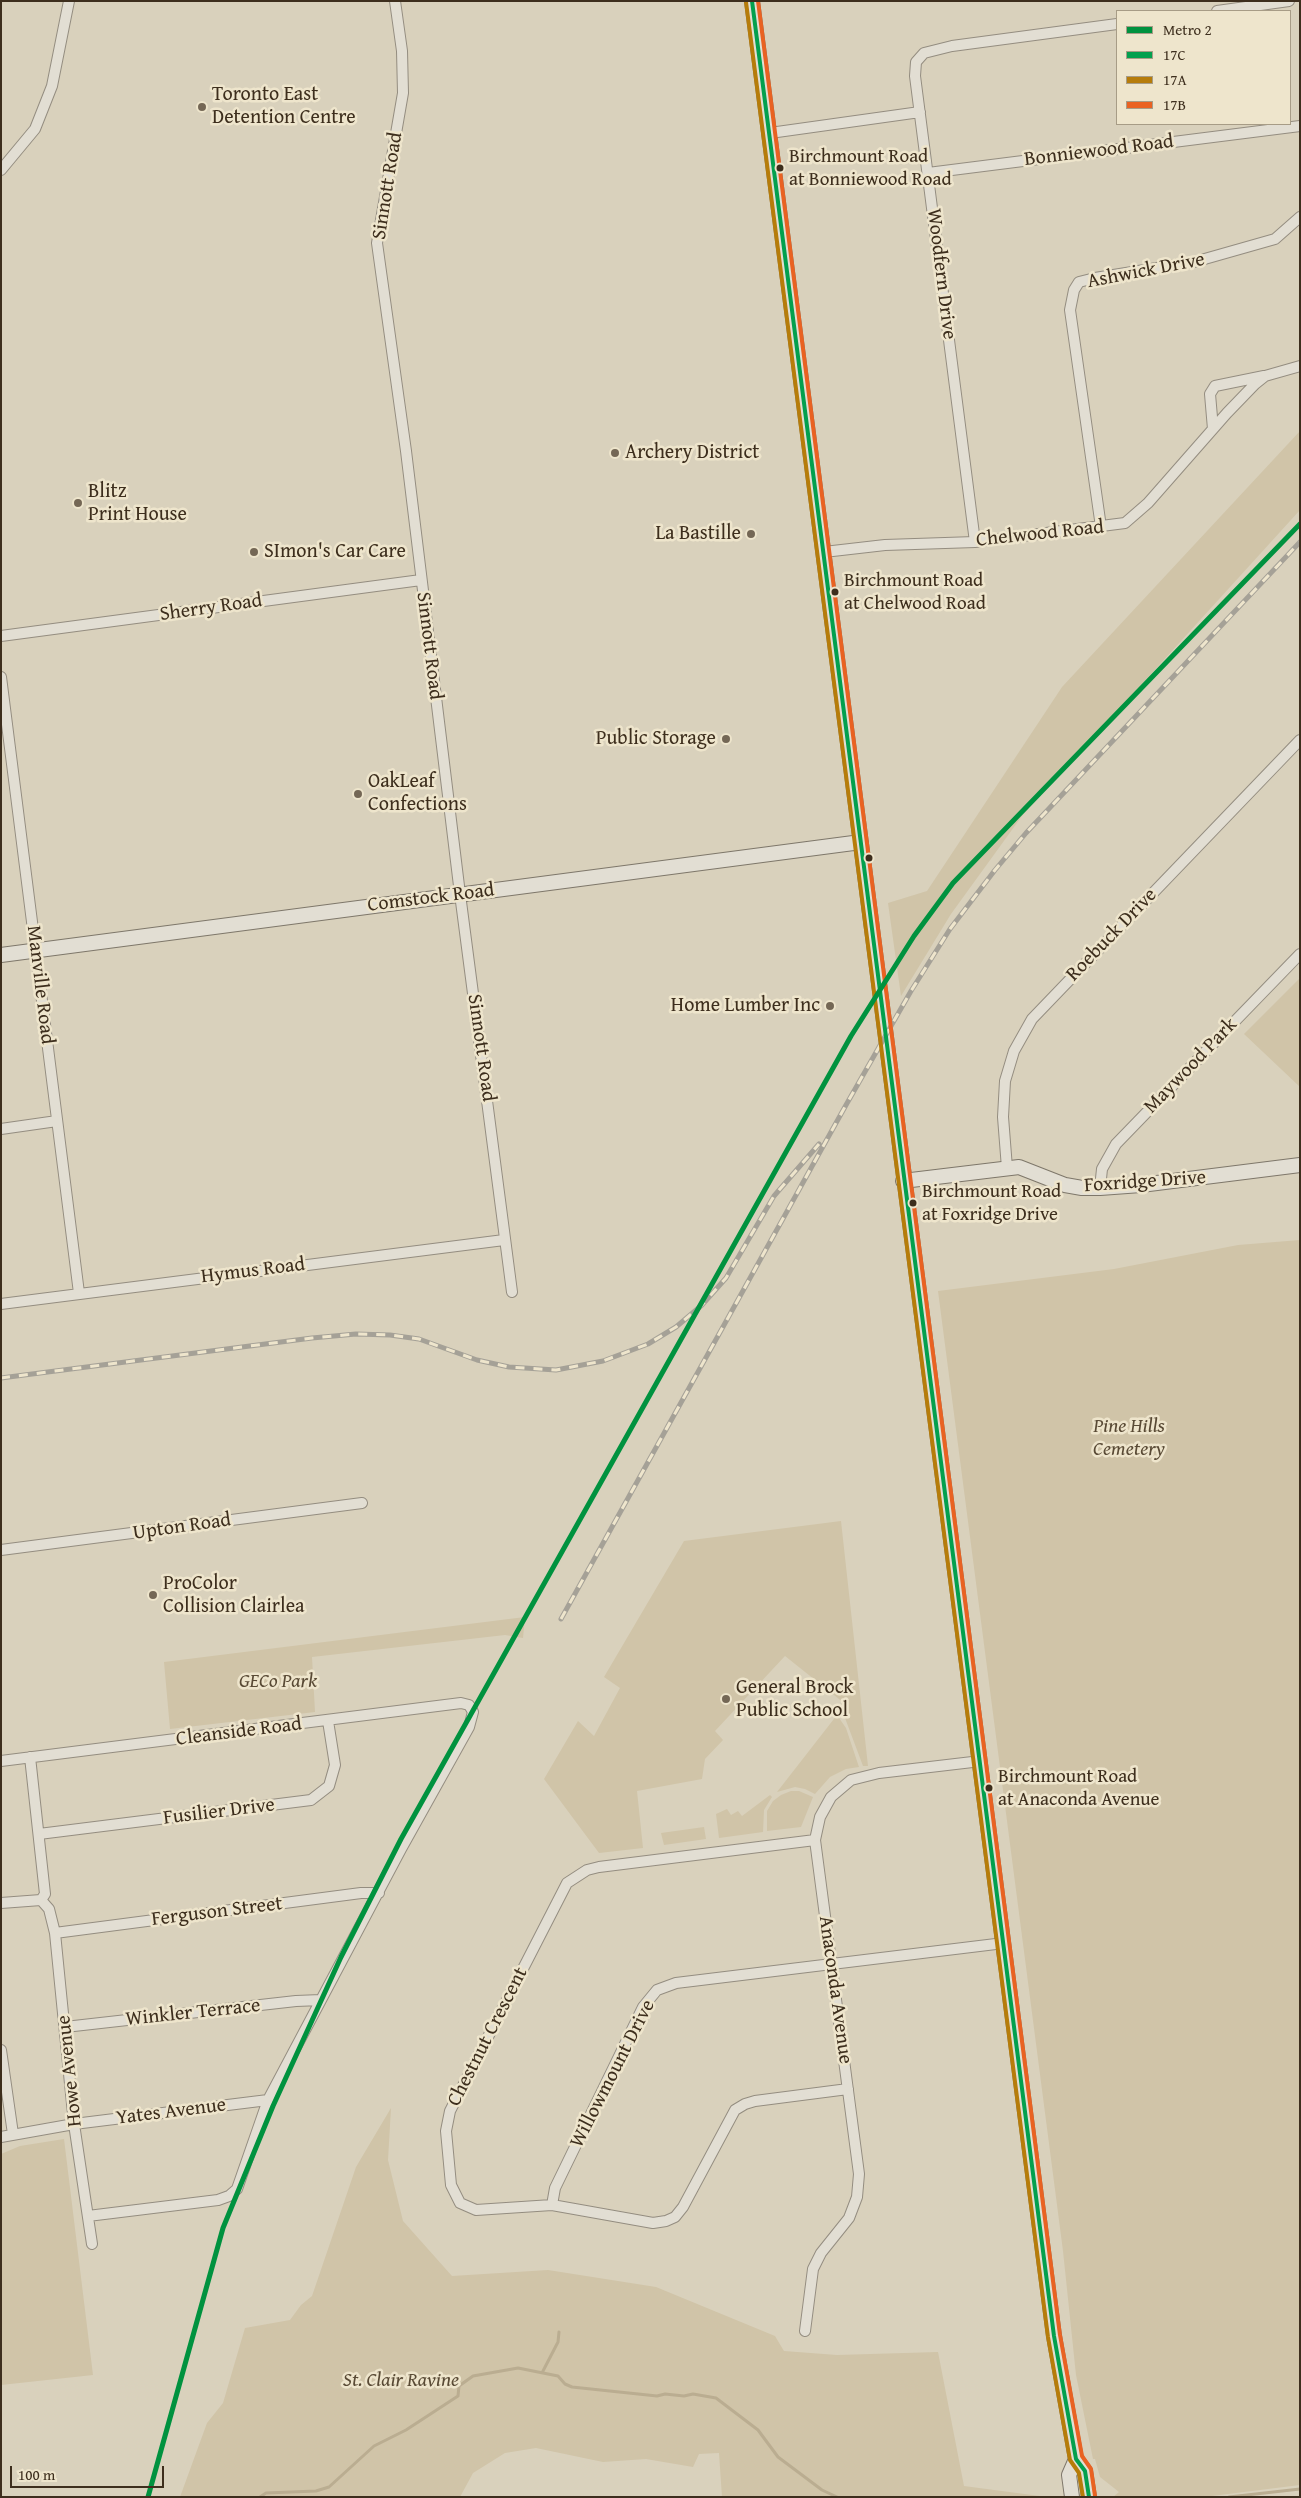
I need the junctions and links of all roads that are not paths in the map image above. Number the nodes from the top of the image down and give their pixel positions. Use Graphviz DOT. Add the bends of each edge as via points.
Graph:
graph roads {
  1 [pos="69,1"];
  2 [pos="395,1"];
  3 [pos="752,1"];
  4 [pos="1289,1"];
  5 [pos="1224,10"];
  6 [pos="1116,24"];
  7 [pos="920,112"];
  8 [pos="1300,126"];
  9 [pos="770,133"];
  10 [pos="1,170"];
  11 [pos="928,174"];
  12 [pos="1300,217"];
  13 [pos="1300,366"];
  14 [pos="1265,376"];
  15 [pos="1213,429"];
  16 [pos="1101,527"];
  17 [pos="975,542"];
  18 [pos="824,552"];
  19 [pos="421,580"];
  20 [pos="1,636"];
  21 [pos="1,677"];
  22 [pos="1300,740"];
  23 [pos="860,842"];
  24 [pos="460,894"];
  25 [pos="36,950"];
  26 [pos="1300,954"];
  27 [pos="1,955"];
  28 [pos="57,1121"];
  29 [pos="1,1129"];
  30 [pos="1300,1165"];
  31 [pos="1007,1168"];
  32 [pos="903,1181"];
  33 [pos="1100,1188"];
  34 [pos="504,1240"];
  35 [pos="512,1292"];
  36 [pos="79,1293"];
  37 [pos="1,1304"];
  38 [pos="362,1503"];
  39 [pos="1,1550"];
  40 [pos="328,1721"];
  41 [pos="30,1757"];
  42 [pos="1,1761"];
  43 [pos="981,1761"];
  44 [pos="39,1834"];
  45 [pos="815,1840"];
  46 [pos="379,1893"];
  47 [pos="36,1900"];
  48 [pos="1,1903"];
  49 [pos="55,1933"];
  50 [pos="1004,1943"];
  51 [pos="832,1963"];
  52 [pos="321,2000"];
  53 [pos="65,2027"];
  54 [pos="1,2050"];
  55 [pos="3,2075"];
  56 [pos="848,2089"];
  57 [pos="268,2100"];
  58 [pos="74,2124"];
  59 [pos="13,2134"];
  60 [pos="1,2137"];
  61 [pos="552,2205"];
  62 [pos="88,2216"];
  63 [pos="92,2244"];
  64 [pos="805,2331"];
  65 [pos="1076,2459"];
  66 [pos="1072,2497"];
  67 [pos="1089,2497"];
  1 -- 10 [label="street" via="52,86 35,129"];
  2 -- 19 [label="street, Sinnott Road" via="402,51 403,93 377,243"];
  3 -- 9 [label="main road"];
  4 -- 5 [label="street"];
  6 -- 7 [label="street, Woodfern Drive" via="952,46 924,53 915,67"];
  7 -- 9 [label="street"];
  7 -- 11 [label="street, Woodfern Drive"];
  8 -- 11 [label="street, Bonniewood Road"];
  9 -- 18 [label="main road"];
  11 -- 17 [label="street, Woodfern Drive"];
  12 -- 16 [label="street, Ashwick Drive" via="1275,239 1266,242 1194,262 1079,282 1070,310"];
  13 -- 14 [label="street, Chelwood Road"];
  14 -- 15 [label="street, Chelwood Road"];
  14 -- 15 [label="street, Chelwood Road" via="1215,386 1210,394"];
  15 -- 16 [label="street, Chelwood Road" via="1131,520 1117,526"];
  16 -- 17 [label="street, Chelwood Road"];
  17 -- 18 [label="street, Chelwood Road" via="885,545"];
  18 -- 23 [label="main road"];
  19 -- 20 [label="street, Sherry Road"];
  19 -- 24 [label="street, Sinnott Road"];
  21 -- 25 [label="street, Manville Road"];
  22 -- 31 [label="street, Roebuck Drive" via="1032,1019 1014,1052 1005,1081 1003,1117"];
  23 -- 24 [label="main road, Comstock Road"];
  23 -- 32 [label="main road"];
  24 -- 25 [label="main road, Comstock Road"];
  24 -- 34 [label="street, Sinnott Road"];
  25 -- 27 [label="main road, Comstock Road"];
  25 -- 28 [label="street, Manville Road"];
  26 -- 33 [label="street, Maywood Park" via="1116,1144 1102,1169"];
  28 -- 29 [label="street"];
  28 -- 36 [label="street, Manville Road"];
  30 -- 33 [label="main road, Foxridge Drive"];
  31 -- 32 [label="main road, Foxridge Drive"];
  31 -- 33 [label="main road, Foxridge Drive" via="1019,1167 1065,1185"];
  32 -- 43 [label="main road"];
  34 -- 35 [label="street, Sinnott Road"];
  34 -- 36 [label="street, Hymus Road"];
  36 -- 37 [label="street, Hymus Road"];
  38 -- 39 [label="street, Upton Road"];
  40 -- 41 [label="street, Cleanside Road"];
  40 -- 44 [label="street, Fusilier Drive" via="335,1766 329,1786 311,1800"];
  40 -- 46 [label="street, Cleanside Road" via="461,1703 469,1705 473,1712 470,1727"];
  41 -- 42 [label="street, Cleanside Road"];
  41 -- 44 [label="street"];
  43 -- 45 [label="street, Anaconda Avenue" via="851,1780 837,1790 826,1805"];
  43 -- 50 [label="main road"];
  44 -- 47 [label="street" via="45,1894"];
  45 -- 51 [label="street, Anaconda Avenue"];
  45 -- 61 [label="street, Chestnut Crescent" via="587,1870 567,1883 450,2111 446,2131 451,2185 460,2203 476,2210"];
  46 -- 49 [label="street, Ferguson Street"];
  46 -- 52 [label="street"];
  47 -- 48 [label="street"];
  47 -- 49 [label="street, Howe Avenue" via="49,1909"];
  49 -- 53 [label="street, Howe Avenue"];
  50 -- 51 [label="street, Willowmount Drive"];
  50 -- 65 [label="main road" via="1054,2336"];
  51 -- 56 [label="street, Anaconda Avenue"];
  51 -- 61 [label="street, Willowmount Drive" via="676,1984 657,1990 643,2007 563,2170"];
  52 -- 53 [label="street, Winkler Terrace"];
  52 -- 57 [label="street"];
  53 -- 58 [label="street, Howe Avenue"];
  54 -- 55 [label="street"];
  55 -- 59 [label="street"];
  56 -- 61 [label="street, Chestnut Crescent" via="755,2100 735,2110 683,2207 666,2221 653,2223"];
  56 -- 64 [label="street, Anaconda Avenue" via="859,2174 858,2197 849,2218 821,2253 813,2269"];
  57 -- 58 [label="street, Yates Avenue"];
  57 -- 62 [label="street" via="237,2190 229,2196"];
  58 -- 59 [label="street, Yates Avenue"];
  58 -- 62 [label="street, Howe Avenue"];
  59 -- 60 [label="street, Yates Avenue"];
  62 -- 63 [label="street, Howe Avenue"];
  65 -- 66 [label="main road" via="1069,2475"];
  65 -- 67 [label="main road" via="1085,2471"];
}
